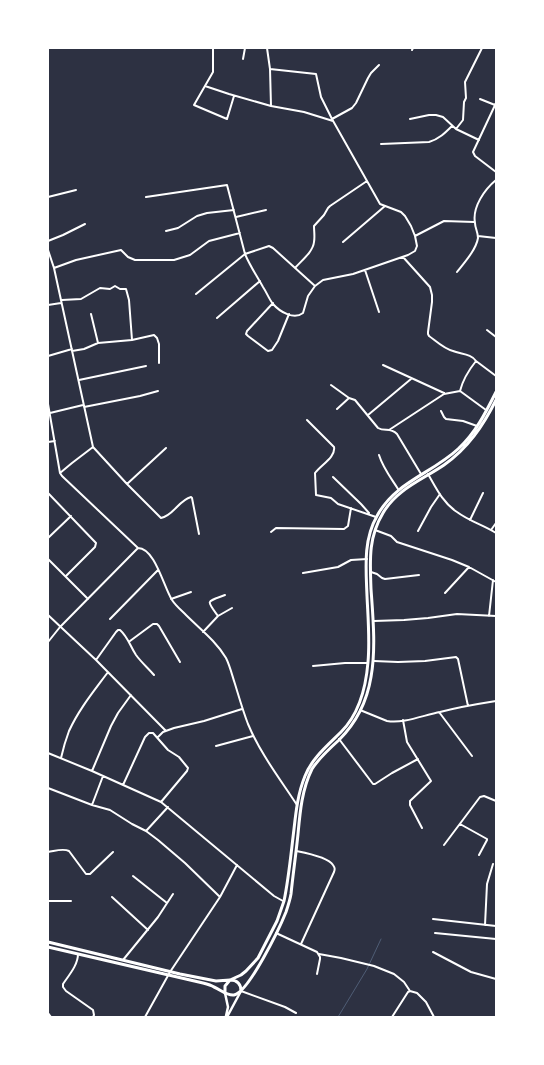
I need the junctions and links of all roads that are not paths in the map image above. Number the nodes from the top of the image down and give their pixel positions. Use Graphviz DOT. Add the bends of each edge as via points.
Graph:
graph roads {
  1 [pos="213,48"];
  2 [pos="245,48"];
  3 [pos="267,48"];
  4 [pos="482,48"];
  5 [pos="243,59"];
  6 [pos="379,65"];
  7 [pos="270,69"];
  8 [pos="205,86"];
  9 [pos="234,96"];
  10 [pos="480,99"];
  11 [pos="496,104"];
  12 [pos="271,106"];
  13 [pos="410,119"];
  14 [pos="333,120"];
  15 [pos="452,126"];
  16 [pos="456,129"];
  17 [pos="479,140"];
  18 [pos="381,144"];
  19 [pos="496,172"];
  20 [pos="496,180"];
  21 [pos="367,181"];
  22 [pos="76,190"];
  23 [pos="48,197"];
  24 [pos="146,197"];
  25 [pos="385,206"];
  26 [pos="234,210"];
  27 [pos="266,210"];
  28 [pos="236,218"];
  29 [pos="474,222"];
  30 [pos="85,224"];
  31 [pos="166,231"];
  32 [pos="240,233"];
  33 [pos="415,236"];
  34 [pos="478,236"];
  35 [pos="496,238"];
  36 [pos="48,241"];
  37 [pos="343,242"];
  38 [pos="48,250"];
  39 [pos="245,254"];
  40 [pos="402,257"];
  41 [pos="54,268"];
  42 [pos="295,268"];
  43 [pos="365,270"];
  44 [pos="457,272"];
  45 [pos="260,281"];
  46 [pos="315,286"];
  47 [pos="196,294"];
  48 [pos="62,302"];
  49 [pos="273,303"];
  50 [pos="48,305"];
  51 [pos="379,312"];
  52 [pos="91,314"];
  53 [pos="288,314"];
  54 [pos="216,318"];
  55 [pos="487,330"];
  56 [pos="496,338"];
  57 [pos="132,340"];
  58 [pos="98,343"];
  59 [pos="72,350"];
  60 [pos="48,356"];
  61 [pos="476,361"];
  62 [pos="159,364"];
  63 [pos="383,365"];
  64 [pos="146,366"];
  65 [pos="496,376"];
  66 [pos="412,378"];
  67 [pos="78,380"];
  68 [pos="331,385"];
  69 [pos="158,391"];
  70 [pos="460,391"];
  71 [pos="496,392"];
  72 [pos="444,394"];
  73 [pos="350,398"];
  74 [pos="496,400"];
  75 [pos="48,404"];
  76 [pos="83,406"];
  77 [pos="337,409"];
  78 [pos="486,410"];
  79 [pos="441,411"];
  80 [pos="49,415"];
  81 [pos="368,415"];
  82 [pos="307,420"];
  83 [pos="477,426"];
  84 [pos="389,430"];
  85 [pos="55,441"];
  86 [pos="48,442"];
  87 [pos="93,447"];
  88 [pos="166,448"];
  89 [pos="379,455"];
  90 [pos="60,473"];
  91 [pos="421,474"];
  92 [pos="428,474"];
  93 [pos="333,477"];
  94 [pos="127,484"];
  95 [pos="398,489"];
  96 [pos="48,493"];
  97 [pos="483,493"];
  98 [pos="440,494"];
  99 [pos="351,508"];
  100 [pos="370,514"];
  101 [pos="71,516"];
  102 [pos="376,516"];
  103 [pos="470,520"];
  104 [pos="496,523"];
  105 [pos="375,530"];
  106 [pos="491,530"];
  107 [pos="418,531"];
  108 [pos="271,532"];
  109 [pos="496,533"];
  110 [pos="199,534"];
  111 [pos="48,538"];
  112 [pos="138,548"];
  113 [pos="48,559"];
  114 [pos="367,559"];
  115 [pos="469,567"];
  116 [pos="158,570"];
  117 [pos="371,572"];
  118 [pos="303,573"];
  119 [pos="419,575"];
  120 [pos="66,576"];
  121 [pos="495,581"];
  122 [pos="191,592"];
  123 [pos="444,593"];
  124 [pos="224,595"];
  125 [pos="88,599"];
  126 [pos="171,599"];
  127 [pos="232,608"];
  128 [pos="48,615"];
  129 [pos="218,616"];
  130 [pos="489,616"];
  131 [pos="496,616"];
  132 [pos="110,619"];
  133 [pos="373,621"];
  134 [pos="60,627"];
  135 [pos="203,632"];
  136 [pos="130,641"];
  137 [pos="48,642"];
  138 [pos="96,660"];
  139 [pos="372,661"];
  140 [pos="180,662"];
  141 [pos="368,663"];
  142 [pos="313,666"];
  143 [pos="108,672"];
  144 [pos="154,675"];
  145 [pos="131,695"];
  146 [pos="496,701"];
  147 [pos="468,706"];
  148 [pos="242,709"];
  149 [pos="360,710"];
  150 [pos="440,712"];
  151 [pos="403,720"];
  152 [pos="166,731"];
  153 [pos="253,736"];
  154 [pos="158,737"];
  155 [pos="339,739"];
  156 [pos="216,746"];
  157 [pos="48,753"];
  158 [pos="472,756"];
  159 [pos="61,758"];
  160 [pos="418,759"];
  161 [pos="92,771"];
  162 [pos="103,776"];
  163 [pos="124,785"];
  164 [pos="48,788"];
  165 [pos="496,800"];
  166 [pos="161,802"];
  167 [pos="92,805"];
  168 [pos="168,806"];
  169 [pos="297,806"];
  170 [pos="460,824"];
  171 [pos="422,828"];
  172 [pos="146,831"];
  173 [pos="444,845"];
  174 [pos="296,851"];
  175 [pos="48,852"];
  176 [pos="113,852"];
  177 [pos="479,855"];
  178 [pos="493,864"];
  179 [pos="237,865"];
  180 [pos="133,876"];
  181 [pos="173,894"];
  182 [pos="112,897"];
  183 [pos="220,897"];
  184 [pos="48,901"];
  185 [pos="71,901"];
  186 [pos="284,901"];
  187 [pos="167,902"];
  188 [pos="433,919"];
  189 [pos="485,925"];
  190 [pos="496,926"];
  191 [pos="148,930"];
  192 [pos="276,932"];
  193 [pos="435,933"];
  194 [pos="496,939"];
  195 [pos="48,942"];
  196 [pos="300,944"];
  197 [pos="48,947"];
  198 [pos="433,952"];
  199 [pos="78,954"];
  200 [pos="319,954"];
  201 [pos="123,960"];
  202 [pos="169,974"];
  203 [pos="317,974"];
  204 [pos="496,979"];
  205 [pos="230,980"];
  206 [pos="241,991"];
  207 [pos="410,991"];
  208 [pos="225,993"];
  209 [pos="48,1013"];
  210 [pos="296,1013"];
  211 [pos="432,1014"];
  212 [pos="51,1017"];
  213 [pos="93,1017"];
  214 [pos="145,1017"];
  215 [pos="227,1017"];
  216 [pos="392,1017"];
  217 [pos="430,1017"];
  218 [pos="434,1017"];
  1 -- 8 [label="street" via="213,72"];
  2 -- 5 [label="street"];
  3 -- 7 [label="street"];
  4 -- 16 [label="street" via="466,82 463,120"];
  6 -- 14 [label="street" via="368,78 356,104"];
  7 -- 12 [label="street"];
  7 -- 14 [label="street" via="316,74 321,96"];
  8 -- 9 [label="street"];
  8 -- 9 [label="street" via="194,105 227,119"];
  9 -- 12 [label="street"];
  10 -- 11 [label="street"];
  11 -- 17 [label="street"];
  12 -- 14 [label="street"];
  13 -- 15 [label="street" via="436,115 443,117"];
  14 -- 21 [label="street"];
  15 -- 16 [label="street"];
  15 -- 18 [label="street" via="440,137 429,142"];
  16 -- 17 [label="street"];
  17 -- 19 [label="street" via="475,156"];
  20 -- 29 [label="street" via="480,200"];
  21 -- 25 [label="street" via="380,204"];
  21 -- 42 [label="street" via="328,208 314,226 315,241 311,250"];
  22 -- 23 [label="street"];
  24 -- 26 [label="street" via="227,184"];
  25 -- 33 [label="street" via="405,216"];
  25 -- 37 [label="street"];
  26 -- 28 [label="street"];
  26 -- 31 [label="street" via="197,216 178,228"];
  27 -- 28 [label="street"];
  28 -- 32 [label="street"];
  29 -- 33 [label="street" via="444,221"];
  29 -- 34 [label="street"];
  30 -- 36 [label="street"];
  32 -- 39 [label="street"];
  32 -- 41 [label="street" via="209,241 190,255 174,260 135,260 120,250"];
  33 -- 40 [label="street" via="417,249"];
  34 -- 35 [label="street"];
  34 -- 44 [label="street" via="470,254"];
  38 -- 41 [label="street"];
  39 -- 42 [label="street" via="271,247"];
  39 -- 45 [label="street"];
  39 -- 47 [label="street"];
  40 -- 43 [label="street"];
  40 -- 61 [label="street" via="430,287 432,295 429,336 451,351 470,356"];
  41 -- 48 [label="street"];
  42 -- 46 [label="street"];
  43 -- 46 [label="street" via="323,280"];
  43 -- 51 [label="street"];
  45 -- 49 [label="street"];
  45 -- 54 [label="street"];
  46 -- 53 [label="street" via="308,296 304,313 298,316"];
  48 -- 50 [label="street"];
  48 -- 57 [label="street" via="81,299 100,288 110,289 115,286 126,289"];
  48 -- 59 [label="street"];
  49 -- 53 [label="street"];
  49 -- 53 [label="street" via="246,334 268,351 272,350 278,341"];
  52 -- 58 [label="street"];
  55 -- 56 [label="street"];
  57 -- 58 [label="street"];
  57 -- 62 [label="street" via="154,335 159,344"];
  58 -- 59 [label="street" via="84,349"];
  59 -- 60 [label="street"];
  59 -- 67 [label="street"];
  61 -- 65 [label="street"];
  61 -- 70 [label="street" via="466,374"];
  63 -- 66 [label="street"];
  64 -- 67 [label="street"];
  66 -- 72 [label="street"];
  66 -- 81 [label="street"];
  67 -- 76 [label="street"];
  68 -- 73 [label="street"];
  69 -- 76 [label="street"];
  70 -- 72 [label="street"];
  70 -- 78 [label="street"];
  71 -- 78 [label="main road"];
  72 -- 84 [label="street"];
  73 -- 77 [label="street"];
  73 -- 81 [label="street" via="356,400"];
  74 -- 92 [label="main road" via="468,444 443,466"];
  75 -- 80 [label="street"];
  76 -- 80 [label="street"];
  76 -- 87 [label="street"];
  78 -- 83 [label="main road"];
  79 -- 83 [label="street" via="446,419"];
  80 -- 85 [label="street"];
  81 -- 84 [label="street" via="379,429"];
  82 -- 99 [label="street" via="335,449 315,473 316,496 331,498 338,504"];
  83 -- 91 [label="main road" via="458,450"];
  84 -- 91 [label="street" via="397,434"];
  85 -- 86 [label="street"];
  85 -- 90 [label="street"];
  87 -- 90 [label="street"];
  87 -- 94 [label="street"];
  88 -- 94 [label="street"];
  89 -- 95 [label="street"];
  90 -- 112 [label="street"];
  91 -- 95 [label="main road"];
  92 -- 98 [label="street"];
  92 -- 105 [label="main road" via="404,489 392,501"];
  93 -- 100 [label="street"];
  94 -- 110 [label="street" via="161,518 191,497"];
  95 -- 102 [label="main road"];
  96 -- 101 [label="street"];
  97 -- 103 [label="street"];
  98 -- 103 [label="street" via="456,512"];
  98 -- 107 [label="street"];
  99 -- 100 [label="street"];
  99 -- 108 [label="street" via="348,526 344,529 276,528"];
  100 -- 102 [label="street"];
  101 -- 111 [label="street"];
  101 -- 120 [label="street" via="96,545"];
  102 -- 114 [label="main road" via="368,539"];
  103 -- 106 [label="street"];
  104 -- 106 [label="street"];
  105 -- 115 [label="street" via="391,536 397,542"];
  105 -- 117 [label="main road" via="370,556"];
  106 -- 109 [label="street"];
  112 -- 116 [label="street" via="149,553"];
  112 -- 125 [label="street"];
  113 -- 120 [label="street"];
  114 -- 118 [label="street" via="351,560 338,567"];
  114 -- 141 [label="main road"];
  115 -- 121 [label="street"];
  115 -- 123 [label="street"];
  116 -- 126 [label="street"];
  116 -- 132 [label="street"];
  117 -- 119 [label="street" via="385,580"];
  117 -- 133 [label="main road"];
  120 -- 125 [label="street"];
  121 -- 130 [label="street"];
  122 -- 126 [label="street"];
  124 -- 129 [label="street" via="211,600 209,605"];
  125 -- 134 [label="street"];
  126 -- 135 [label="street"];
  127 -- 129 [label="street"];
  128 -- 134 [label="street"];
  129 -- 135 [label="street"];
  130 -- 131 [label="street"];
  130 -- 133 [label="street" via="457,614"];
  133 -- 139 [label="main road"];
  134 -- 137 [label="street"];
  134 -- 138 [label="street"];
  135 -- 148 [label="street" via="226,659"];
  136 -- 138 [label="street" via="118,630"];
  136 -- 140 [label="street" via="153,624 157,624"];
  136 -- 144 [label="street" via="136,655"];
  138 -- 143 [label="street"];
  139 -- 147 [label="street" via="425,661 456,657"];
  139 -- 149 [label="main road" via="370,682"];
  141 -- 142 [label="street"];
  141 -- 169 [label="main road" via="364,686 355,711 342,731 309,768"];
  143 -- 145 [label="street"];
  143 -- 159 [label="street" via="82,706 70,730"];
  145 -- 152 [label="street"];
  145 -- 161 [label="street" via="111,726"];
  146 -- 147 [label="street"];
  147 -- 150 [label="street"];
  148 -- 152 [label="street"];
  148 -- 153 [label="street"];
  149 -- 151 [label="street" via="387,721"];
  149 -- 155 [label="main road" via="350,728"];
  150 -- 151 [label="street"];
  150 -- 158 [label="street"];
  151 -- 160 [label="street" via="406,738"];
  152 -- 154 [label="street"];
  153 -- 156 [label="street"];
  153 -- 169 [label="street"];
  154 -- 163 [label="street" via="151,732 146,735"];
  154 -- 166 [label="street" via="188,768"];
  155 -- 160 [label="street" via="373,784"];
  155 -- 174 [label="main road" via="317,762 308,779 301,808"];
  157 -- 159 [label="street"];
  159 -- 161 [label="street"];
  160 -- 171 [label="street" via="431,780 410,801"];
  161 -- 162 [label="street"];
  162 -- 163 [label="street"];
  162 -- 167 [label="street"];
  163 -- 166 [label="street"];
  164 -- 167 [label="street"];
  165 -- 170 [label="street" via="482,796"];
  166 -- 168 [label="street"];
  167 -- 172 [label="street" via="110,810"];
  168 -- 172 [label="street"];
  168 -- 179 [label="street"];
  169 -- 186 [label="main road"];
  170 -- 173 [label="street"];
  170 -- 177 [label="street" via="487,839"];
  172 -- 183 [label="street"];
  174 -- 192 [label="main road" via="290,898"];
  174 -- 196 [label="street" via="326,860 335,868"];
  175 -- 176 [label="street" via="67,850 88,875"];
  178 -- 189 [label="street" via="487,884"];
  179 -- 183 [label="street"];
  179 -- 186 [label="street" via="274,896"];
  180 -- 187 [label="street"];
  181 -- 187 [label="street"];
  182 -- 191 [label="street"];
  183 -- 202 [label="street"];
  184 -- 185 [label="street"];
  186 -- 205 [label="main road" via="258,958 241,975"];
  187 -- 191 [label="street"];
  188 -- 189 [label="street"];
  189 -- 190 [label="street"];
  191 -- 201 [label="street"];
  192 -- 196 [label="street"];
  192 -- 206 [label="main road" via="258,967"];
  193 -- 194 [label="street"];
  195 -- 201 [label="main road"];
  196 -- 200 [label="street"];
  197 -- 199 [label="main road"];
  198 -- 204 [label="street" via="471,972"];
  199 -- 202 [label="main road"];
  199 -- 213 [label="street" via="75,966 63,986 66,991 93,1010"];
  200 -- 203 [label="street"];
  200 -- 207 [label="street" via="348,959 394,974"];
  201 -- 202 [label="main road"];
  202 -- 205 [label="main road"];
  202 -- 208 [label="main road" via="213,986"];
  202 -- 214 [label="street"];
  205 -- 206 [label="main road" via="239,984"];
  205 -- 208 [label="main road" via="225,986"];
  206 -- 208 [label="main road" via="230,995"];
  206 -- 210 [label="street"];
  206 -- 215 [label="main road"];
  207 -- 211 [label="street" via="417,993 426,1002"];
  207 -- 216 [label="street"];
  208 -- 215 [label="main road"];
  209 -- 212 [label="street"];
  211 -- 217 [label="street"];
  211 -- 218 [label="street"];
}
